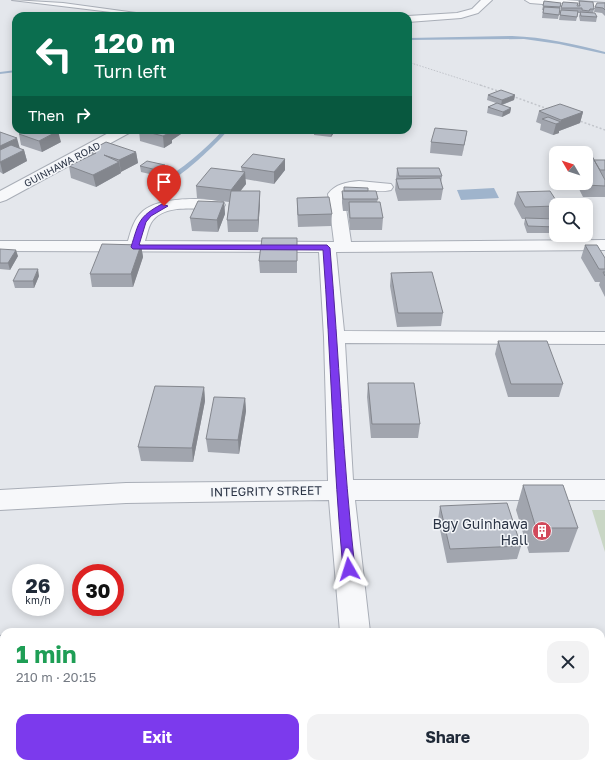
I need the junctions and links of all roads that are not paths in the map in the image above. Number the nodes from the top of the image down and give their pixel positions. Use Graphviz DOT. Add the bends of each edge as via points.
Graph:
graph roads {
  1 [pos="14,0"];
  2 [pos="487,0"];
  3 [pos="530,0"];
  4 [pos="605,6"];
  5 [pos="127,12"];
  6 [pos="412,19"];
  7 [pos="116,134"];
  8 [pos="385,187"];
  9 [pos="2,193"];
  10 [pos="217,205"];
  11 [pos="605,245"];
  12 [pos="0,246"];
  13 [pos="135,247"];
  14 [pos="335,247"];
  15 [pos="334,337"];
  16 [pos="605,338"];
  17 [pos="341,490"];
  18 [pos="605,490"];
  19 [pos="0,500"];
  20 [pos="355,628"];
  1 -- 5 [label="lane"];
  2 -- 6 [label="street" via="475,11 462,15"];
  3 -- 4 [label="street"];
  7 -- 9 [label="street, GUINHAWA ROAD"];
  8 -- 14 [label="street" via="347,187 336,194"];
  10 -- 13 [label="street" via="164,206 154,210 143,222"];
  11 -- 14 [label="street"];
  12 -- 13 [label="street"];
  13 -- 14 [label="street"];
  14 -- 15 [label="street"];
  15 -- 16 [label="street"];
  15 -- 17 [label="street"];
  17 -- 18 [label="street, INTEGRITY STREET"];
  17 -- 19 [label="street, INTEGRITY STREET" via="126,493"];
  17 -- 20 [label="street"];
}
